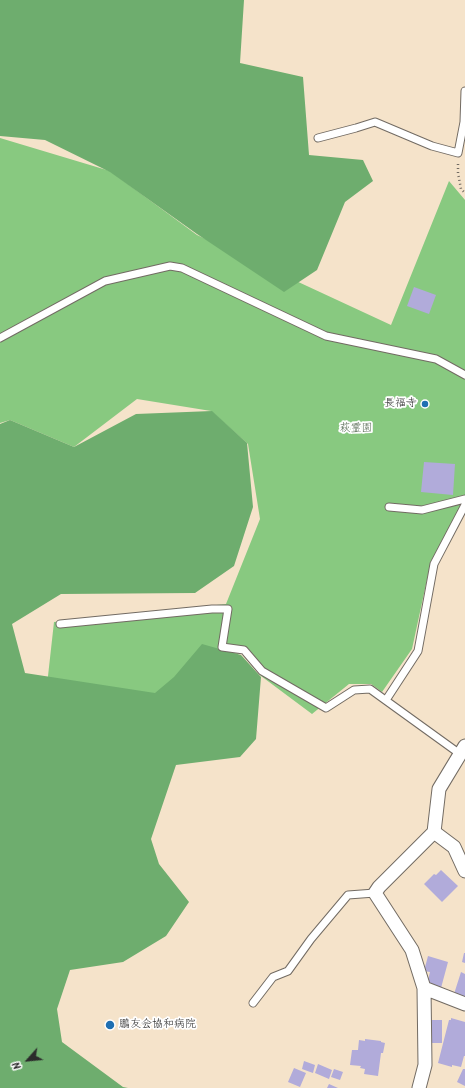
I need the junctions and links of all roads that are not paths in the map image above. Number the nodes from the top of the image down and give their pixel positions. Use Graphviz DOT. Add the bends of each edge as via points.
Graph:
graph roads {
  1 [pos="465,91"];
  2 [pos="318,138"];
  3 [pos="0,338"];
  4 [pos="465,375"];
  5 [pos="465,499"];
  6 [pos="465,505"];
  7 [pos="389,507"];
  8 [pos="60,624"];
  9 [pos="386,700"];
  10 [pos="462,750"];
  11 [pos="434,832"];
  12 [pos="465,871"];
  13 [pos="375,893"];
  14 [pos="424,988"];
  15 [pos="253,1003"];
  16 [pos="465,1004"];
  17 [pos="419,1088"];
  1 -- 2 [label="lane" via="464,122 458,154 375,122"];
  3 -- 4 [label="lane" via="105,281 170,266 182,268 326,336 436,359"];
  5 -- 7 [label="lane" via="422,510"];
  6 -- 9 [label="lane" via="434,564 418,651"];
  8 -- 9 [label="lane" via="212,608 228,609 222,647 244,650 262,671 326,708 354,690 370,689"];
  9 -- 10 [label="lane"];
  10 -- 11 [label="street" via="438,789"];
  11 -- 12 [label="street" via="454,847"];
  11 -- 13 [label="street"];
  13 -- 14 [label="street" via="412,950"];
  13 -- 15 [label="lane" via="348,895 288,971 273,977"];
  14 -- 16 [label="street"];
  14 -- 17 [label="street" via="425,1065"];
}
